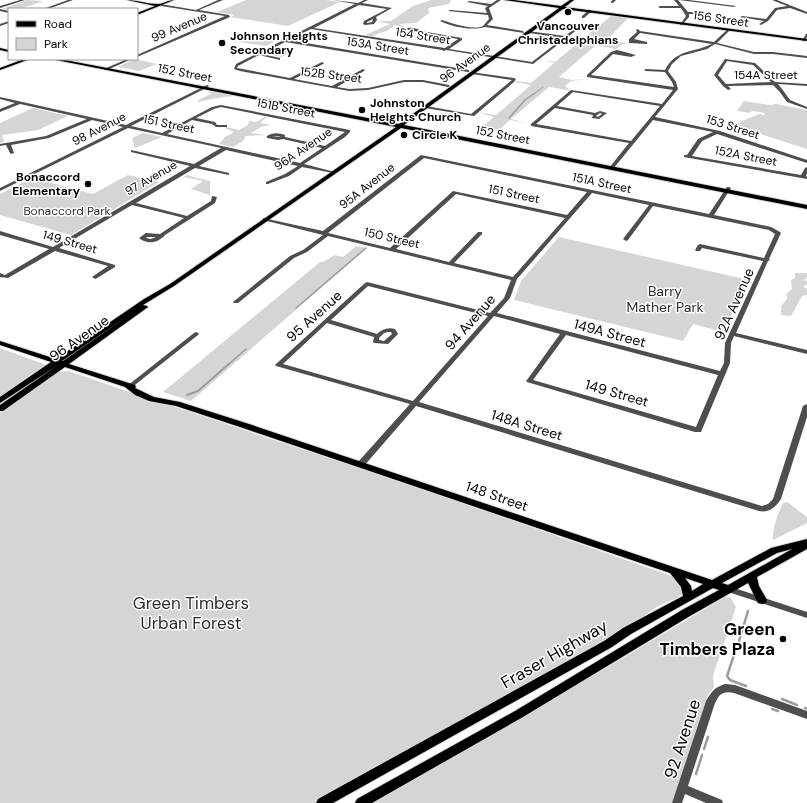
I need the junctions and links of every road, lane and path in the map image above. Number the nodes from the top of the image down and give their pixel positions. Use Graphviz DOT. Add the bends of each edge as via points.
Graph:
graph roads {
  1 [pos="22,0"];
  2 [pos="71,0"];
  3 [pos="129,0"];
  4 [pos="172,0"];
  5 [pos="221,0"];
  6 [pos="334,0"];
  7 [pos="366,0"];
  8 [pos="499,0"];
  9 [pos="506,0"];
  10 [pos="567,0"];
  11 [pos="572,0"];
  12 [pos="676,0"];
  13 [pos="681,0"];
  14 [pos="774,0"];
  15 [pos="469,2"];
  16 [pos="359,4"];
  17 [pos="160,5"];
  18 [pos="490,5"];
  19 [pos="734,6"];
  20 [pos="560,7"];
  21 [pos="660,7"];
  22 [pos="681,7"];
  23 [pos="790,7"];
  24 [pos="48,8"];
  25 [pos="0,9"];
  26 [pos="195,10"];
  27 [pos="450,11"];
  28 [pos="590,11"];
  29 [pos="687,13"];
  30 [pos="704,13"];
  31 [pos="138,14"];
  32 [pos="489,14"];
  33 [pos="807,14"];
  34 [pos="374,17"];
  35 [pos="742,17"];
  36 [pos="582,18"];
  37 [pos="767,20"];
  38 [pos="442,22"];
  39 [pos="681,24"];
  40 [pos="761,24"];
  41 [pos="485,26"];
  42 [pos="560,26"];
  43 [pos="310,28"];
  44 [pos="727,30"];
  45 [pos="420,32"];
  46 [pos="526,32"];
  47 [pos="807,35"];
  48 [pos="565,37"];
  49 [pos="631,39"];
  50 [pos="805,40"];
  51 [pos="285,41"];
  52 [pos="715,43"];
  53 [pos="444,50"];
  54 [pos="612,53"];
  55 [pos="754,53"];
  56 [pos="258,54"];
  57 [pos="138,56"];
  58 [pos="491,57"];
  59 [pos="807,57"];
  60 [pos="279,59"];
  61 [pos="19,60"];
  62 [pos="25,60"];
  63 [pos="59,60"];
  64 [pos="70,60"];
  65 [pos="128,60"];
  66 [pos="322,63"];
  67 [pos="754,64"];
  68 [pos="5,67"];
  69 [pos="108,68"];
  70 [pos="0,69"];
  71 [pos="363,70"];
  72 [pos="646,70"];
  73 [pos="666,71"];
  74 [pos="470,72"];
  75 [pos="401,76"];
  76 [pos="291,79"];
  77 [pos="404,81"];
  78 [pos="775,83"];
  79 [pos="724,85"];
  80 [pos="807,85"];
  81 [pos="205,87"];
  82 [pos="333,87"];
  83 [pos="449,87"];
  84 [pos="676,89"];
  85 [pos="729,89"];
  86 [pos="0,98"];
  87 [pos="19,103"];
  88 [pos="663,105"];
  89 [pos="426,107"];
  90 [pos="554,107"];
  91 [pos="807,108"];
  92 [pos="0,111"];
  93 [pos="595,114"];
  94 [pos="652,118"];
  95 [pos="90,119"];
  96 [pos="192,119"];
  97 [pos="213,123"];
  98 [pos="399,124"];
  99 [pos="127,126"];
  100 [pos="348,131"];
  101 [pos="718,132"];
  102 [pos="163,134"];
  103 [pos="283,138"];
  104 [pos="474,138"];
  105 [pos="468,139"];
  106 [pos="632,142"];
  107 [pos="8,144"];
  108 [pos="0,145"];
  109 [pos="324,147"];
  110 [pos="225,148"];
  111 [pos="133,151"];
  112 [pos="12,153"];
  113 [pos="422,156"];
  114 [pos="807,162"];
  115 [pos="196,165"];
  116 [pos="301,165"];
  117 [pos="612,167"];
  118 [pos="807,168"];
  119 [pos="333,172"];
  120 [pos="227,174"];
  121 [pos="268,183"];
  122 [pos="728,189"];
  123 [pos="0,190"];
  124 [pos="591,191"];
  125 [pos="214,197"];
  126 [pos="130,203"];
  127 [pos="807,203"];
  128 [pos="652,204"];
  129 [pos="807,207"];
  130 [pos="568,217"];
  131 [pos="710,217"];
  132 [pos="188,218"];
  133 [pos="265,219"];
  134 [pos="777,232"];
  135 [pos="0,233"];
  136 [pos="480,233"];
  137 [pos="326,234"];
  138 [pos="161,236"];
  139 [pos="626,239"];
  140 [pos="53,249"];
  141 [pos="391,250"];
  142 [pos="698,250"];
  143 [pos="767,260"];
  144 [pos="450,264"];
  145 [pos="3,276"];
  146 [pos="95,278"];
  147 [pos="514,279"];
  148 [pos="367,284"];
  149 [pos="236,302"];
  150 [pos="492,315"];
  151 [pos="326,321"];
  152 [pos="564,333"];
  153 [pos="196,334"];
  154 [pos="732,334"];
  155 [pos="378,336"];
  156 [pos="0,343"];
  157 [pos="807,352"];
  158 [pos="60,363"];
  159 [pos="278,365"];
  160 [pos="722,374"];
  161 [pos="129,387"];
  162 [pos="0,401"];
  163 [pos="414,404"];
  164 [pos="807,406"];
  165 [pos="0,409"];
  166 [pos="698,430"];
  167 [pos="361,464"];
  168 [pos="807,544"];
  169 [pos="674,570"];
  170 [pos="752,576"];
  171 [pos="713,583"];
  172 [pos="728,589"];
  173 [pos="688,597"];
  174 [pos="762,600"];
  175 [pos="807,615"];
  176 [pos="807,715"];
  177 [pos="682,788"];
  178 [pos="322,803"];
  179 [pos="361,803"];
  180 [pos="677,803"];
  181 [pos="718,803"];
  1 -- 25 [label="street"];
  2 -- 24 [label="street"];
  3 -- 17 [label="main road"];
  4 -- 17 [label="main road"];
  5 -- 26 [label="street"];
  6 -- 16 [label="street"];
  7 -- 16 [label="street"];
  8 -- 18 [label="street"];
  9 -- 20 [label="main road, 156 Street"];
  10 -- 20 [label="main road, 96 Avenue"];
  11 -- 20 [label="main road, 96 Avenue"];
  12 -- 22 [label="street"];
  13 -- 19 [label="street"];
  14 -- 23 [label="street"];
  15 -- 18 [label="street"];
  16 -- 34 [label="street" via="390,8"];
  16 -- 43 [label="street"];
  17 -- 26 [label="street"];
  17 -- 31 [label="main road"];
  18 -- 32 [label="street" via="486,10"];
  20 -- 28 [label="main road, 156 Street"];
  20 -- 46 [label="main road, 96 Avenue"];
  21 -- 22 [label="street"];
  22 -- 29 [label="street"];
  23 -- 33 [label="street"];
  23 -- 37 [label="street" via="776,9"];
  26 -- 57 [label="street, 99 Avenue" via="229,16"];
  27 -- 32 [label="street"];
  28 -- 36 [label="street"];
  28 -- 39 [label="main road, 156 Street"];
  29 -- 30 [label="street"];
  29 -- 39 [label="street" via="688,16"];
  32 -- 41 [label="street" via="491,20"];
  35 -- 37 [label="street"];
  37 -- 40 [label="street"];
  38 -- 41 [label="street" via="471,28"];
  39 -- 44 [label="main road, 156 Street"];
  41 -- 46 [label="street"];
  42 -- 48 [label="street" via="576,29"];
  43 -- 51 [label="street"];
  43 -- 53 [label="street, 154 Street"];
  44 -- 50 [label="main road, 156 Street"];
  44 -- 52 [label="street"];
  45 -- 53 [label="street" via="461,38"];
  46 -- 48 [label="street"];
  46 -- 58 [label="main road, 96 Avenue"];
  47 -- 50 [label="street"];
  48 -- 58 [label="street, 154 Street" via="531,64"];
  49 -- 52 [label="street" via="638,31"];
  51 -- 56 [label="street"];
  51 -- 74 [label="street, 153A Street"];
  52 -- 55 [label="street"];
  52 -- 73 [label="street" via="679,55"];
  53 -- 58 [label="street, 154 Street"];
  54 -- 84 [label="street" via="589,77"];
  55 -- 59 [label="street"];
  55 -- 67 [label="street" via="758,57"];
  56 -- 60 [label="street"];
  56 -- 76 [label="street, 152B Street" via="235,68"];
  58 -- 74 [label="main road, 96 Avenue"];
  61 -- 68 [label="main road"];
  62 -- 68 [label="main road"];
  63 -- 69 [label="main road, 152 Street"];
  64 -- 69 [label="main road, 152 Street"];
  65 -- 69 [label="street"];
  66 -- 76 [label="street"];
  67 -- 78 [label="street"];
  67 -- 79 [label="street" via="726,60 716,75"];
  68 -- 70 [label="main road"];
  69 -- 81 [label="main road, 152 Street"];
  71 -- 82 [label="street"];
  72 -- 73 [label="street"];
  73 -- 84 [label="street"];
  74 -- 83 [label="main road, 96 Avenue"];
  74 -- 89 [label="street, 153A Street" via="514,79 472,115"];
  75 -- 77 [label="street"];
  76 -- 82 [label="street, 152B Street"];
  77 -- 82 [label="street, 152B Street" via="360,90"];
  77 -- 83 [label="street, 152B Street" via="422,81"];
  78 -- 79 [label="street, 154A Street"];
  78 -- 80 [label="street, 154A Street"];
  78 -- 91 [label="street" via="784,92 786,99"];
  79 -- 85 [label="street"];
  81 -- 98 [label="main road, 152 Street"];
  81 -- 99 [label="street, 98 Avenue"];
  83 -- 89 [label="main road, 96 Avenue"];
  83 -- 98 [label="main road, 96 Avenue"];
  84 -- 88 [label="street"];
  86 -- 87 [label="street, 151 Street"];
  87 -- 92 [label="street"];
  87 -- 95 [label="street, 151 Street"];
  88 -- 90 [label="street" via="572,91"];
  88 -- 94 [label="street"];
  89 -- 98 [label="main road, 96 Avenue"];
  90 -- 93 [label="street"];
  90 -- 106 [label="street" via="533,125"];
  94 -- 101 [label="street, 153 Street"];
  94 -- 106 [label="street"];
  95 -- 99 [label="street, 151 Street"];
  95 -- 107 [label="street" via="48,137"];
  96 -- 97 [label="street"];
  96 -- 100 [label="street, 151B Street" via="221,106"];
  96 -- 102 [label="street"];
  98 -- 104 [label="main road, 152 Street"];
  98 -- 105 [label="main road, 152 Street"];
  98 -- 119 [label="main road, 96 Avenue"];
  99 -- 102 [label="street, 151 Street"];
  99 -- 123 [label="street, 98 Avenue"];
  100 -- 109 [label="street, 96A Avenue"];
  101 -- 114 [label="street, 153 Street"];
  101 -- 118 [label="street, 152A Street" via="700,140 688,156 804,177"];
  102 -- 110 [label="street, 151 Street"];
  103 -- 109 [label="street"];
  104 -- 105 [label="main road"];
  104 -- 117 [label="main road, 152 Street"];
  105 -- 117 [label="main road, 152 Street"];
  106 -- 117 [label="street"];
  107 -- 108 [label="street"];
  107 -- 112 [label="street"];
  109 -- 116 [label="street, 96A Avenue"];
  110 -- 115 [label="street, 97 Avenue"];
  110 -- 116 [label="street, 151 Street"];
  111 -- 115 [label="street"];
  113 -- 124 [label="street, 151A Street"];
  113 -- 137 [label="street, 95A Avenue"];
  115 -- 120 [label="street"];
  115 -- 126 [label="street, 97 Avenue"];
  116 -- 119 [label="street, 151 Street"];
  116 -- 121 [label="street, 96A Avenue"];
  117 -- 122 [label="main road, 152 Street"];
  119 -- 133 [label="main road, 96 Avenue"];
  122 -- 127 [label="main road, 152 Street"];
  122 -- 129 [label="main road, 152 Street"];
  122 -- 131 [label="street"];
  124 -- 128 [label="street, 151A Street"];
  124 -- 130 [label="street, 94 Avenue"];
  125 -- 132 [label="street" via="213,202"];
  126 -- 132 [label="street"];
  126 -- 140 [label="street, 97 Avenue"];
  128 -- 131 [label="street, 151A Street"];
  128 -- 139 [label="street"];
  130 -- 141 [label="street, 151 Street" via="455,192"];
  130 -- 147 [label="street, 94 Avenue"];
  131 -- 134 [label="street, 151A Street"];
  132 -- 138 [label="street"];
  133 -- 137 [label="street, 150 Street"];
  133 -- 158 [label="main road, 96 Avenue"];
  134 -- 143 [label="street, 92A Avenue"];
  135 -- 140 [label="street, 149 Street"];
  136 -- 144 [label="street"];
  137 -- 141 [label="street, 150 Street"];
  137 -- 149 [label="street, 95A Avenue" via="305,251 292,257"];
  140 -- 145 [label="street, 97 Avenue"];
  140 -- 146 [label="street, 149 Street" via="113,266"];
  141 -- 144 [label="street, 150 Street"];
  142 -- 143 [label="street" via="700,246"];
  143 -- 154 [label="street, 92A Avenue"];
  144 -- 147 [label="street, 150 Street"];
  147 -- 150 [label="street, 94 Avenue" via="507,298"];
  148 -- 150 [label="street, 149A Street"];
  148 -- 151 [label="street, 95 Avenue"];
  150 -- 152 [label="street, 149A Street"];
  150 -- 163 [label="street, 94 Avenue"];
  151 -- 155 [label="street"];
  151 -- 159 [label="street, 95 Avenue"];
  152 -- 160 [label="street, 149A Street"];
  152 -- 166 [label="street, 149 Street" via="529,381"];
  153 -- 161 [label="street"];
  154 -- 157 [label="street"];
  154 -- 160 [label="street, 92A Avenue" via="726,347 728,360"];
  156 -- 158 [label="main road, 148 Street"];
  158 -- 161 [label="main road, 148 Street"];
  158 -- 162 [label="main road, 96 Avenue"];
  158 -- 165 [label="main road, 96 Avenue"];
  159 -- 163 [label="street, 148A Street"];
  160 -- 166 [label="street, 92A Avenue"];
  161 -- 167 [label="main road, 148 Street" via="133,392 168,404 177,404"];
  163 -- 164 [label="street, 148A Street" via="755,508 769,508 774,505"];
  163 -- 167 [label="street, 94 Avenue"];
  167 -- 169 [label="main road, 148 Street"];
  168 -- 170 [label="main road, Fraser Highway"];
  168 -- 171 [label="main road, Fraser Highway" via="774,550"];
  169 -- 171 [label="main road, 148 Street"];
  169 -- 173 [label="main road" via="686,586"];
  170 -- 172 [label="main road, Fraser Highway"];
  170 -- 174 [label="main road"];
  171 -- 172 [label="main road, 148 Street"];
  171 -- 173 [label="main road, Fraser Highway"];
  172 -- 174 [label="street, 148 Street"];
  172 -- 179 [label="main road, Fraser Highway" via="518,714"];
  173 -- 178 [label="main road, Fraser Highway"];
  174 -- 175 [label="street, 148 Street"];
  176 -- 177 [label="street, 92 Avenue" via="736,689 721,688 712,698"];
  177 -- 180 [label="street, 92 Avenue"];
  177 -- 181 [label="street"];
}
